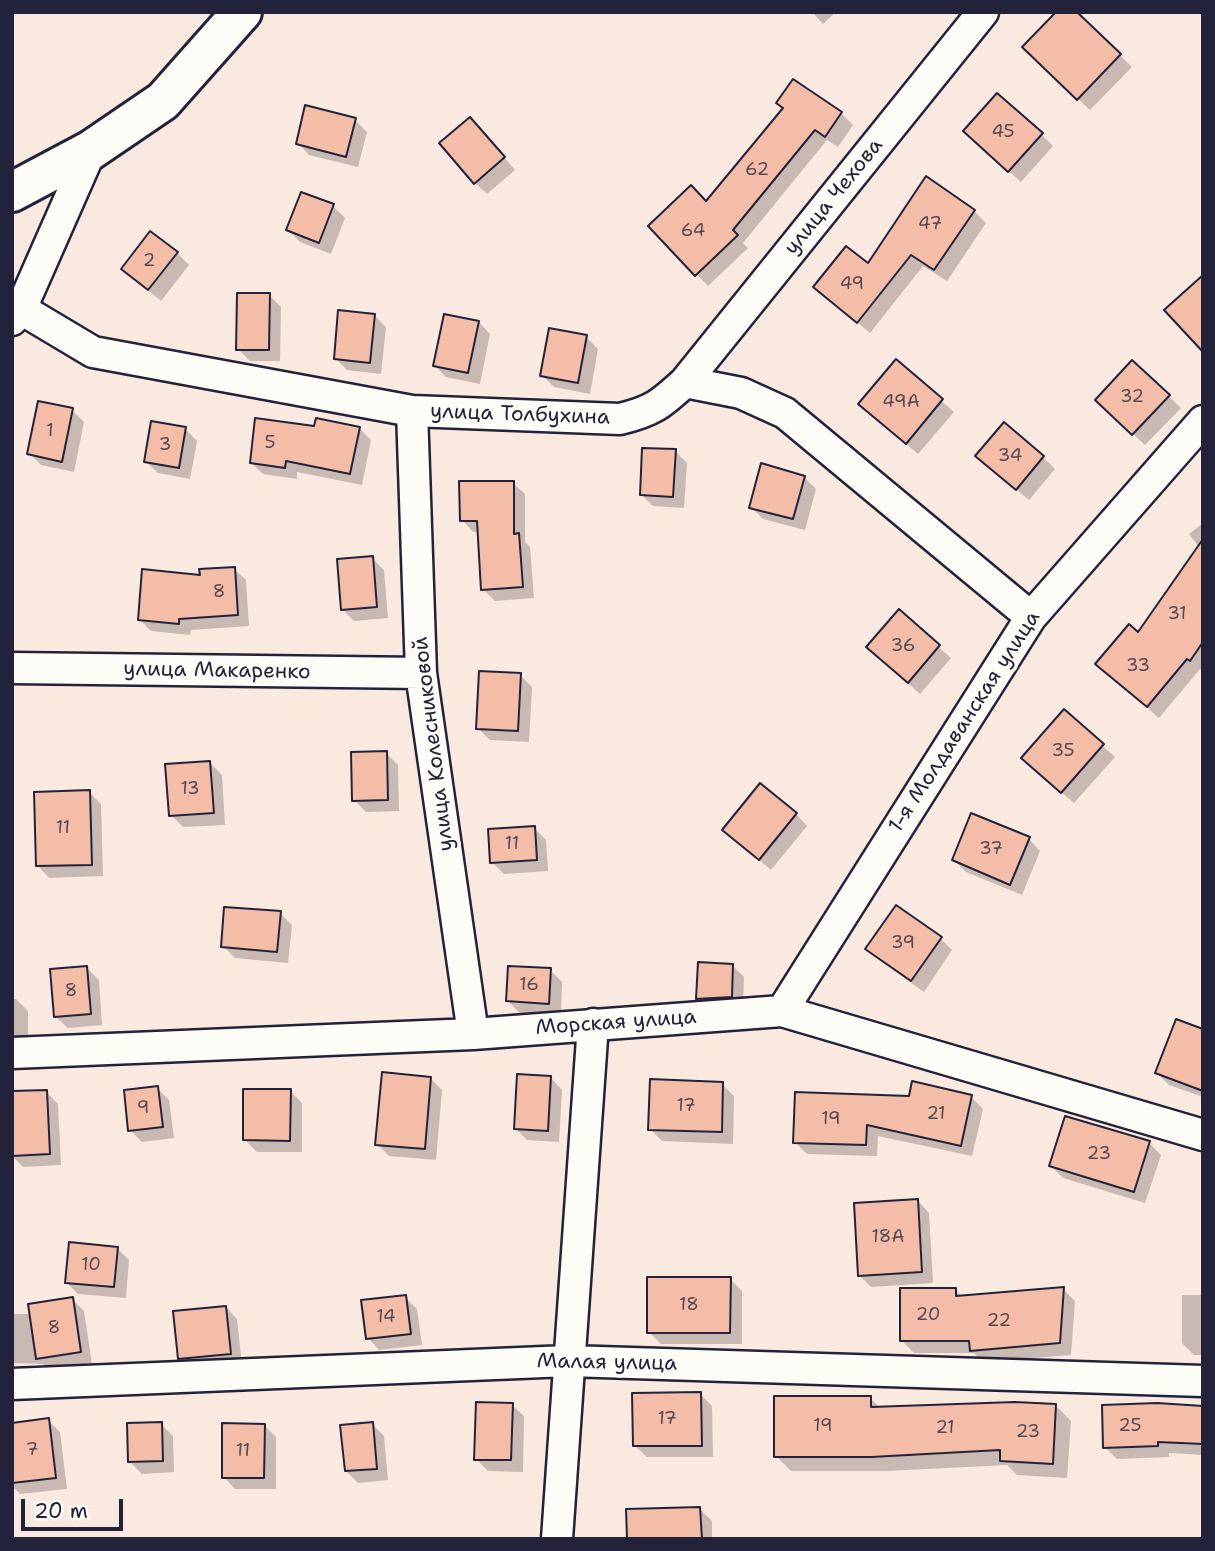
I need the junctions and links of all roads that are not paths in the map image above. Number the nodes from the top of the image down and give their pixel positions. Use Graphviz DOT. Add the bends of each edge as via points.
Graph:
graph roads {
  1 [pos="242,12"];
  2 [pos="983,12"];
  3 [pos="91,150"];
  4 [pos="12,192"];
  5 [pos="16,314"];
  6 [pos="685,382"];
  7 [pos="412,411"];
  8 [pos="1203,421"];
  9 [pos="1031,617"];
  10 [pos="12,668"];
  11 [pos="421,673"];
  12 [pos="782,1012"];
  13 [pos="593,1024"];
  14 [pos="473,1034"];
  15 [pos="12,1053"];
  16 [pos="1203,1135"];
  17 [pos="568,1361"];
  18 [pos="1203,1381"];
  19 [pos="12,1384"];
  20 [pos="556,1539"];
  1 -- 3 [label="main road" via="163,101"];
  2 -- 6 [label="street, улица Чехова"];
  3 -- 4 [label="main road"];
  3 -- 5 [label="street"];
  5 -- 7 [label="street, улица Толбухина" via="93,352"];
  6 -- 7 [label="street, улица Толбухина" via="659,406 620,419"];
  6 -- 9 [label="street" via="741,393 785,413"];
  7 -- 11 [label="street, улица Колесниковой"];
  8 -- 9 [label="street, 1-я Молдаванская улица"];
  9 -- 12 [label="street, 1-я Молдаванская улица"];
  10 -- 11 [label="street, улица Макаренко"];
  11 -- 14 [label="street, улица Колесниковой"];
  12 -- 13 [label="street, Морская улица"];
  12 -- 16 [label="street, Морская улица"];
  13 -- 14 [label="street, Морская улица"];
  13 -- 17 [label="street"];
  14 -- 15 [label="street, Морская улица"];
  17 -- 18 [label="street, Малая улица"];
  17 -- 19 [label="street, Малая улица"];
  17 -- 20 [label="street"];
}
